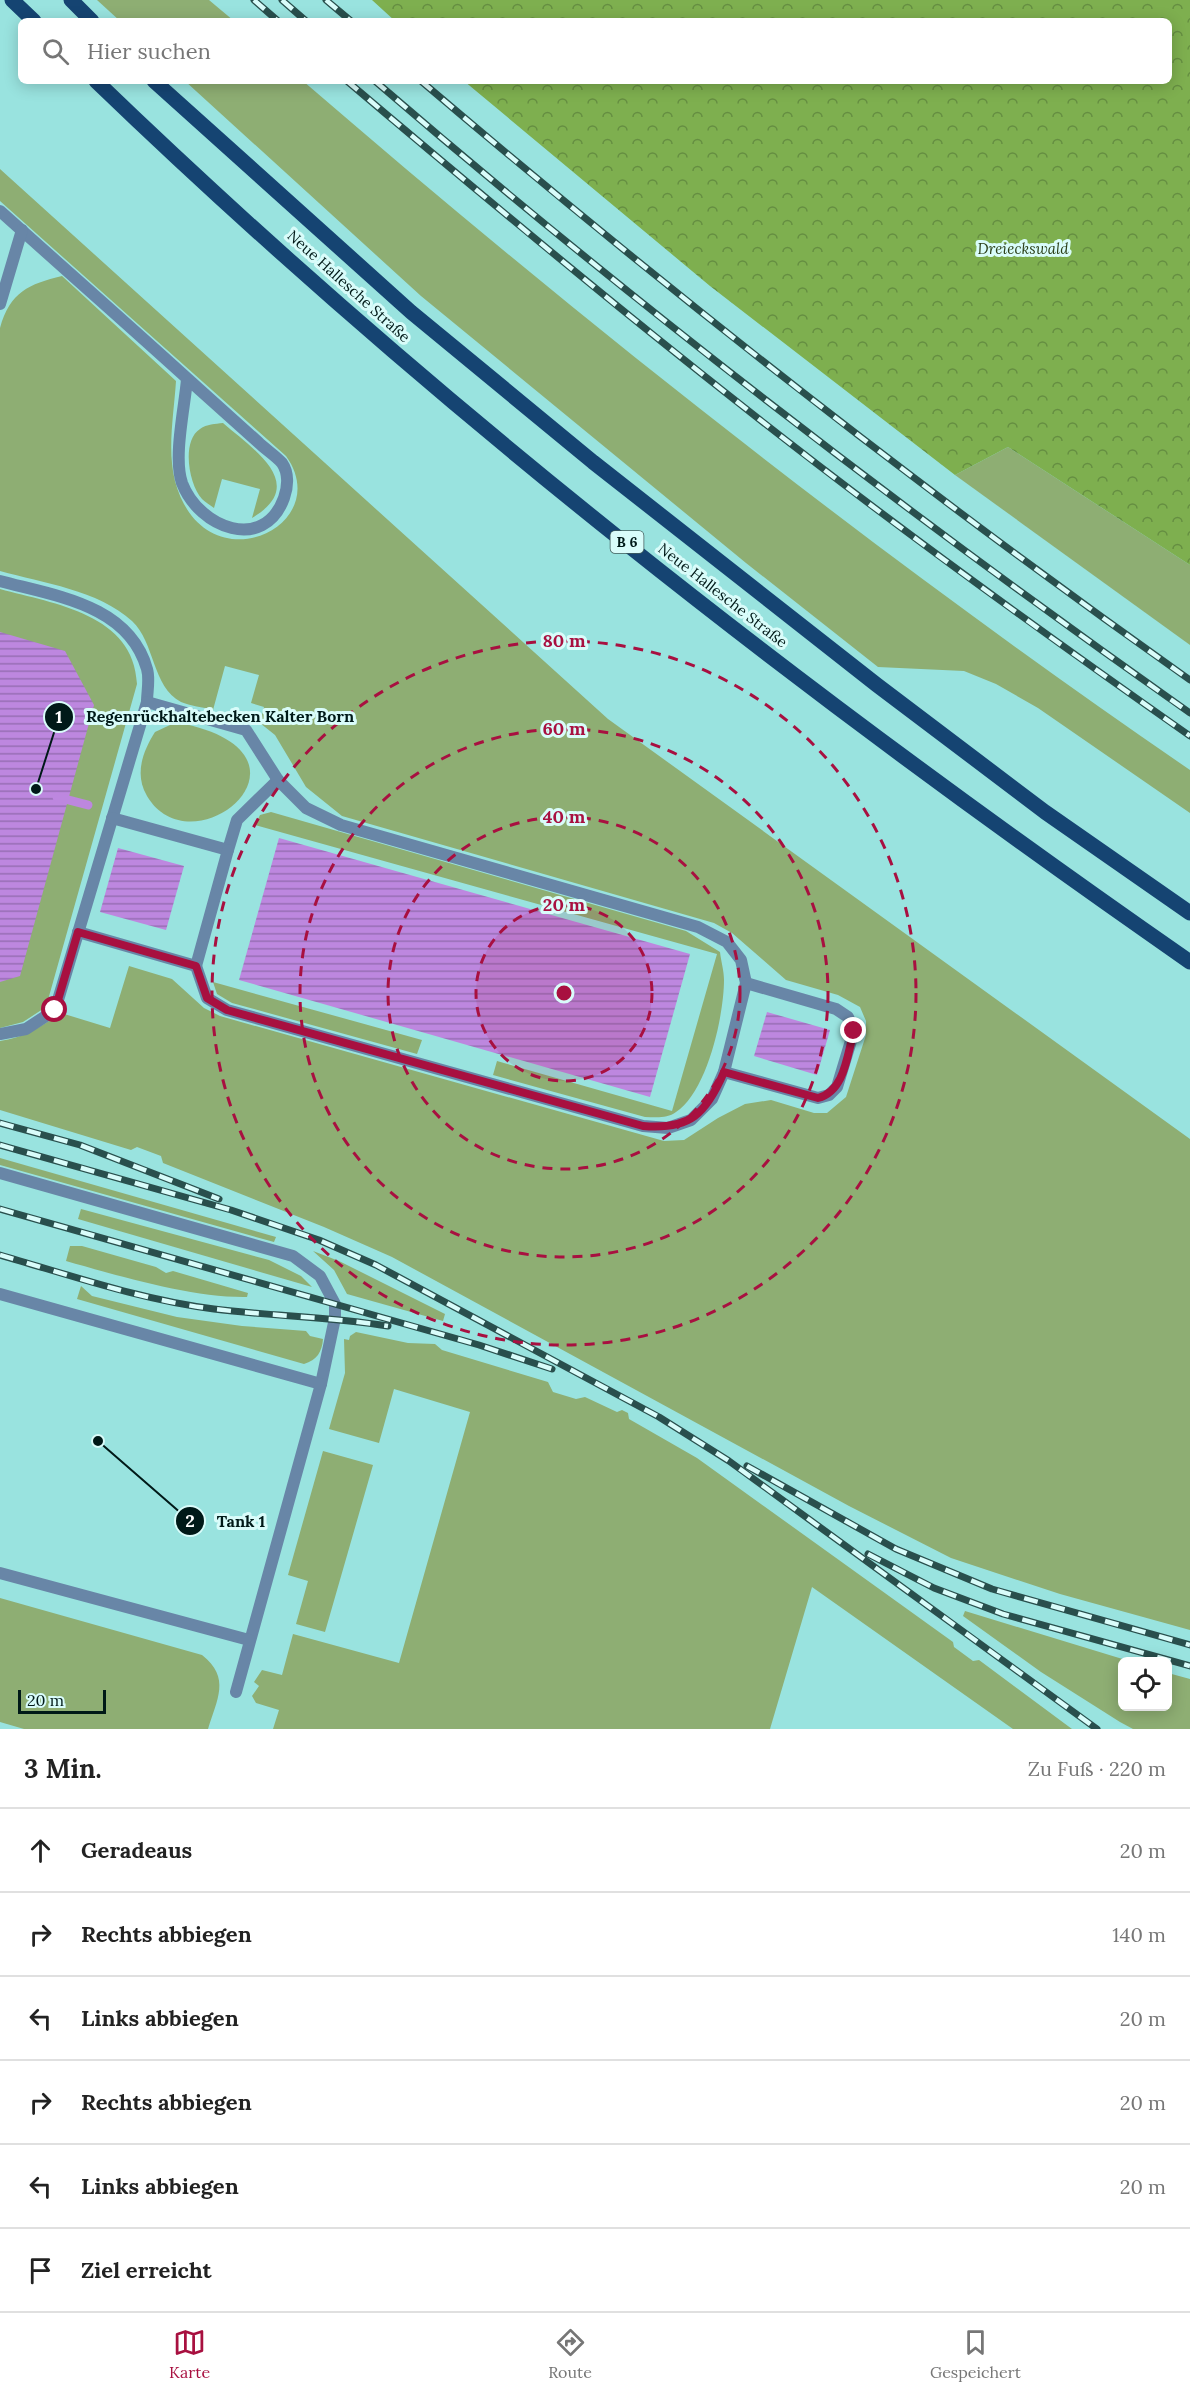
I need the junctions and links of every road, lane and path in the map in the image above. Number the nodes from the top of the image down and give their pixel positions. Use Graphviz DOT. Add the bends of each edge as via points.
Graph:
graph roads {
  1 [pos="12,0"];
  2 [pos="71,0"];
  3 [pos="31,18"];
  4 [pos="89,18"];
  5 [pos="99,84"];
  6 [pos="157,84"];
  7 [pos="0,211"];
  8 [pos="22,230"];
  9 [pos="0,304"];
  10 [pos="188,379"];
  11 [pos="0,580"];
  12 [pos="147,702"];
  13 [pos="278,780"];
  14 [pos="112,818"];
  15 [pos="228,850"];
  16 [pos="1190,913"];
  17 [pos="78,932"];
  18 [pos="1190,962"];
  19 [pos="196,966"];
  20 [pos="746,983"];
  21 [pos="0,1034"];
  22 [pos="724,1072"];
  23 [pos="0,1173"];
  24 [pos="0,1294"];
  25 [pos="321,1384"];
  26 [pos="0,1573"];
  27 [pos="249,1640"];
  28 [pos="236,1692"];
  1 -- 3 [label="main road"];
  2 -- 4 [label="main road"];
  5 -- 18 [label="main road, Neue Hallesche Straße / B 6" via="384,343 568,496 841,711"];
  6 -- 16 [label="main road, Neue Hallesche Straße" via="411,312 593,462 1045,812"];
  7 -- 8 [label="lane"];
  8 -- 9 [label="lane"];
  8 -- 10 [label="lane"];
  10 -- 10 [label="lane" via="283,465 289,485 281,506 269,519 249,529 229,528 207,518 192,502 182,481 180,459"];
  11 -- 12 [label="lane" via="81,603 112,619 136,641 148,672"];
  12 -- 13 [label="lane" via="246,730"];
  12 -- 14 [label="lane"];
  13 -- 15 [label="lane" via="237,820"];
  13 -- 20 [label="lane" via="306,808 341,825 698,927 727,942 741,960"];
  14 -- 15 [label="lane"];
  14 -- 17 [label="lane"];
  15 -- 19 [label="lane"];
  17 -- 19 [label="lane"];
  17 -- 21 [label="lane" via="55,1010 26,1029"];
  19 -- 22 [label="lane" via="207,998 227,1010 643,1126 668,1128 691,1120 712,1099"];
  20 -- 22 [label="lane"];
  20 -- 22 [label="lane" via="836,1009 848,1017 854,1031 837,1087 829,1095 818,1098"];
  23 -- 25 [label="lane" via="293,1256 320,1276 335,1304"];
  24 -- 25 [label="lane"];
  25 -- 27 [label="lane"];
  26 -- 27 [label="lane"];
  27 -- 28 [label="lane"];
}
